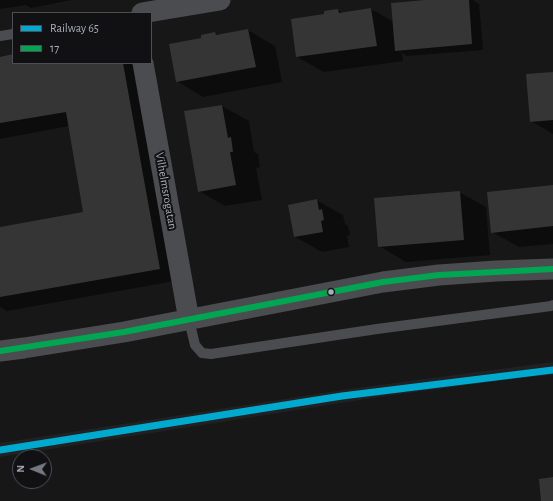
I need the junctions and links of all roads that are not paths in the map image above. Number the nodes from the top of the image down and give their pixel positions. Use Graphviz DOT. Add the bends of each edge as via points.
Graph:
graph roads {
  1 [pos="133,0"];
  2 [pos="220,0"];
  3 [pos="135,12"];
  4 [pos="148,12"];
  5 [pos="12,34"];
  6 [pos="0,36"];
  7 [pos="143,64"];
  8 [pos="553,269"];
  9 [pos="553,305"];
  10 [pos="189,320"];
  11 [pos="0,351"];
  1 -- 3 [label="street"];
  2 -- 4 [label="street"];
  5 -- 6 [label="lane"];
  7 -- 10 [label="street, Vilhelmsrogatan"];
  8 -- 10 [label="street" via="446,274 383,282"];
  9 -- 10 [label="lane" via="377,328 211,354 202,353 195,345"];
  10 -- 11 [label="street"];
}
